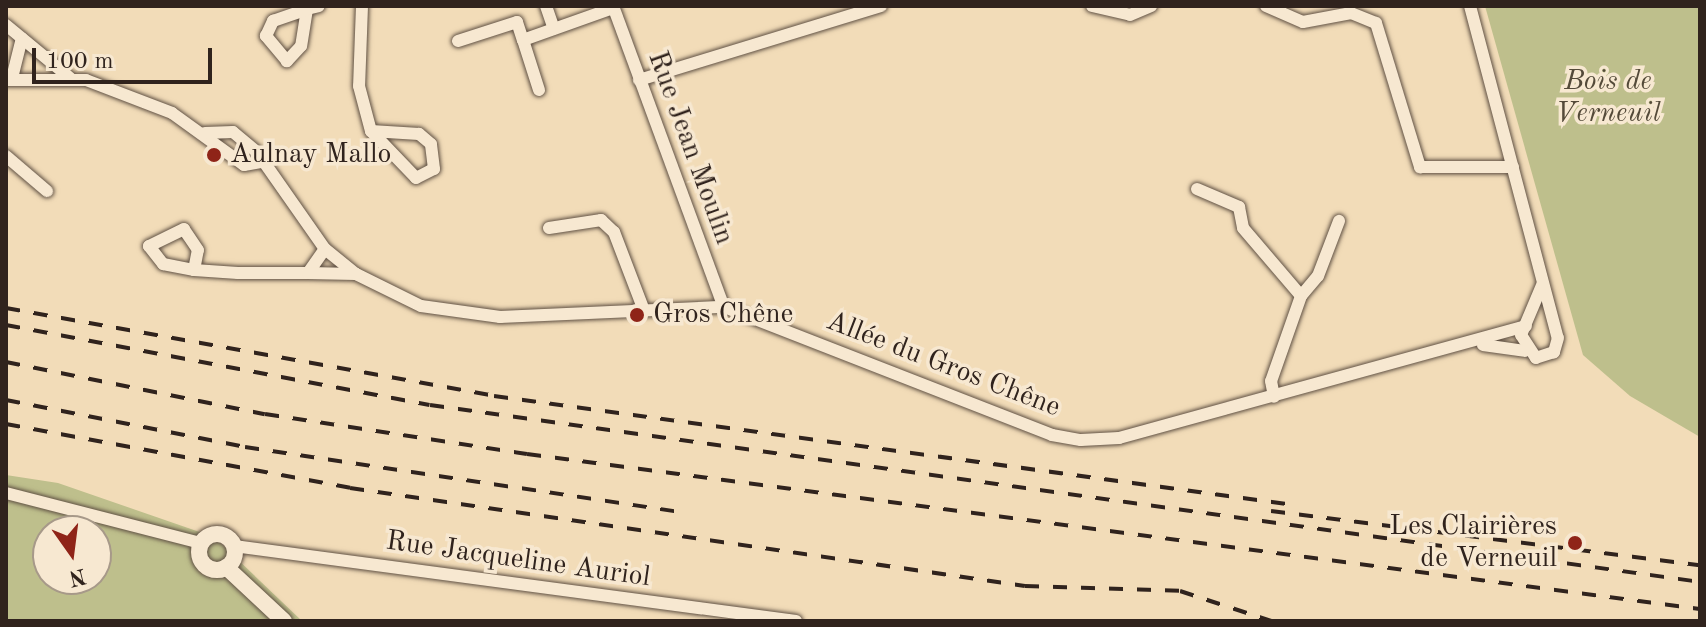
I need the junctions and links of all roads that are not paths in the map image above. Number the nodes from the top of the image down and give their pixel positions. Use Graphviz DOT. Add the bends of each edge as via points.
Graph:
graph roads {
  1 [pos="362,6"];
  2 [pos="546,6"];
  3 [pos="881,6"];
  4 [pos="1092,6"];
  5 [pos="1151,6"];
  6 [pos="1266,6"];
  7 [pos="1470,6"];
  8 [pos="613,7"];
  9 [pos="6,25"];
  10 [pos="554,29"];
  11 [pos="22,38"];
  12 [pos="523,40"];
  13 [pos="458,41"];
  14 [pos="70,78"];
  15 [pos="9,79"];
  16 [pos="639,80"];
  17 [pos="539,90"];
  18 [pos="371,131"];
  19 [pos="205,133"];
  20 [pos="6,156"];
  21 [pos="261,162"];
  22 [pos="1513,167"];
  23 [pos="1197,189"];
  24 [pos="47,191"];
  25 [pos="1339,221"];
  26 [pos="549,228"];
  27 [pos="325,249"];
  28 [pos="194,270"];
  29 [pos="308,273"];
  30 [pos="356,274"];
  31 [pos="1543,283"];
  32 [pos="1301,296"];
  33 [pos="724,307"];
  34 [pos="643,308"];
  35 [pos="1528,325"];
  36 [pos="1556,331"];
  37 [pos="1468,347"];
  38 [pos="1525,351"];
  39 [pos="1274,397"];
  40 [pos="6,493"];
  41 [pos="201,543"];
  42 [pos="234,546"];
  43 [pos="226,567"];
  44 [pos="284,621"];
  45 [pos="796,621"];
  1 -- 18 [label="street" via="359,86"];
  2 -- 10 [label="street"];
  3 -- 16 [label="street"];
  4 -- 5 [label="street" via="1130,15"];
  6 -- 22 [label="street" via="1303,22 1351,13 1376,23 1420,167"];
  7 -- 22 [label="street"];
  8 -- 10 [label="street"];
  8 -- 16 [label="street, Rue Jean Moulin"];
  9 -- 11 [label="street"];
  10 -- 12 [label="street"];
  11 -- 14 [label="street"];
  11 -- 15 [label="street"];
  12 -- 13 [label="street" via="517,22"];
  12 -- 17 [label="street"];
  14 -- 15 [label="street"];
  14 -- 19 [label="street" via="134,96"];
  16 -- 33 [label="street, Rue Jean Moulin"];
  18 -- 18 [label="street" via="416,178 434,169 431,144 419,134"];
  19 -- 21 [label="street" via="244,165"];
  19 -- 21 [label="street" via="233,132"];
  20 -- 24 [label="street"];
  21 -- 27 [label="street"];
  22 -- 31 [label="street"];
  23 -- 32 [label="street" via="1239,207 1243,228"];
  25 -- 32 [label="street" via="1318,276"];
  26 -- 34 [label="street" via="601,220 614,232"];
  27 -- 29 [label="street"];
  27 -- 30 [label="street"];
  28 -- 29 [label="street"];
  29 -- 30 [label="street"];
  30 -- 34 [label="street, Allée du Gros Chêne" via="421,306 462,314"];
  31 -- 35 [label="street"];
  31 -- 36 [label="street"];
  32 -- 39 [label="street" via="1271,381"];
  33 -- 34 [label="street, Allée du Gros Chêne"];
  33 -- 39 [label="street, Allée du Gros Chêne" via="1066,437 1119,438"];
  35 -- 36 [label="street" via="1544,321"];
  35 -- 37 [label="street, Allée du Gros Chêne"];
  35 -- 38 [label="street"];
  36 -- 38 [label="street" via="1549,356"];
  37 -- 38 [label="street, Allée du Gros Chêne"];
  37 -- 39 [label="street, Allée du Gros Chêne"];
  40 -- 41 [label="street" via="165,528"];
  41 -- 42 [label="street" via="218,534"];
  41 -- 43 [label="street" via="205,565"];
  42 -- 43 [label="street"];
  42 -- 45 [label="street, Rue Jacqueline Auriol"];
  43 -- 44 [label="street"];
}
